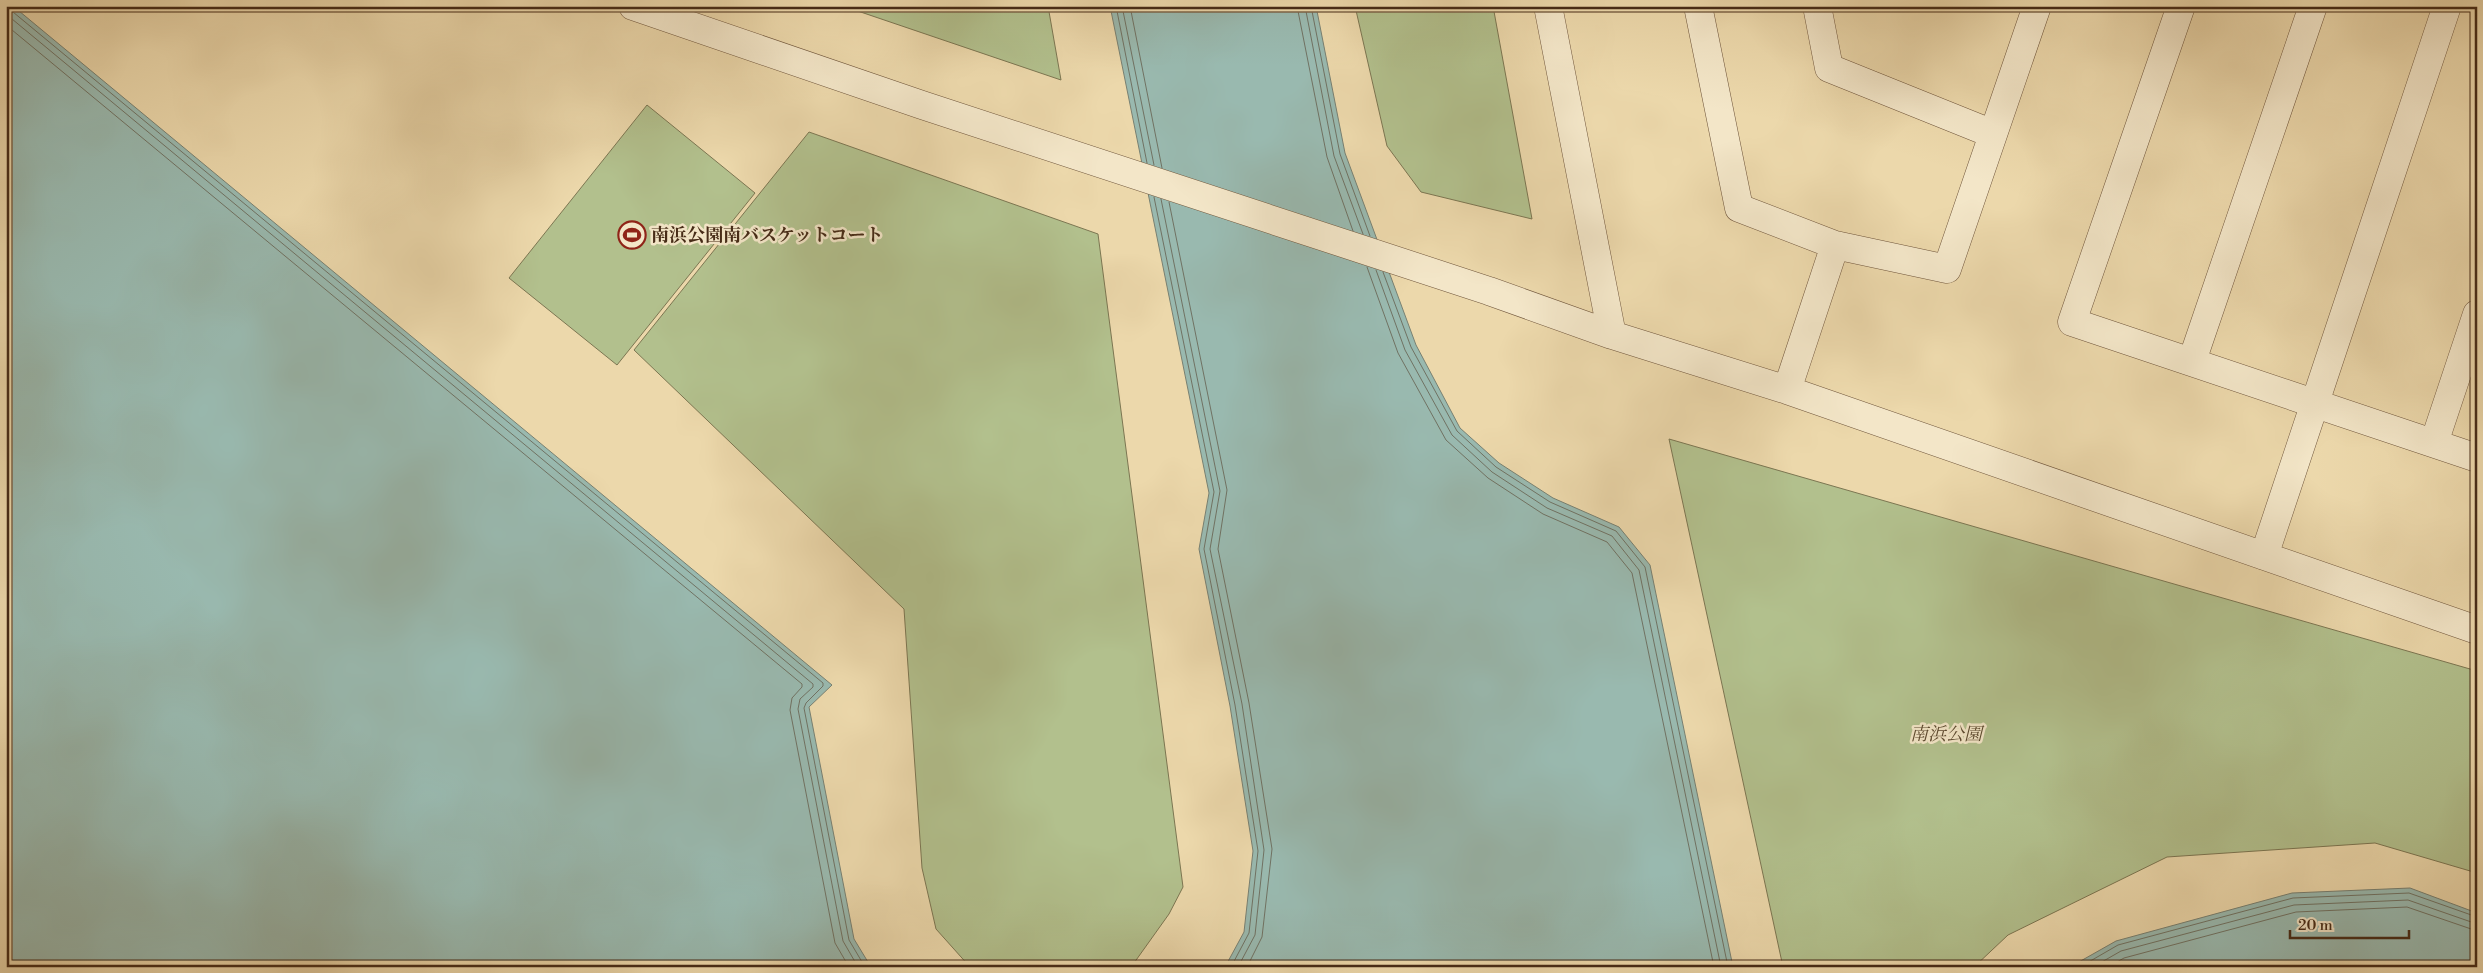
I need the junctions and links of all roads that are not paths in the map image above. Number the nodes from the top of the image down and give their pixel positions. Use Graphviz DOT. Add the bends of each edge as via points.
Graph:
graph roads {
  1 [pos="633,6"];
  2 [pos="1548,6"];
  3 [pos="1698,6"];
  4 [pos="1817,6"];
  5 [pos="2037,6"];
  6 [pos="2181,6"];
  7 [pos="2313,6"];
  8 [pos="2447,6"];
  9 [pos="1993,134"];
  10 [pos="1835,244"];
  11 [pos="2477,314"];
  12 [pos="1612,335"];
  13 [pos="2192,361"];
  14 [pos="1787,390"];
  15 [pos="2316,404"];
  16 [pos="2434,442"];
  17 [pos="2477,458"];
  18 [pos="2264,556"];
  19 [pos="2477,630"];
  1 -- 12 [label="street" via="922,105 1489,291"];
  2 -- 12 [label="street"];
  3 -- 10 [label="street" via="1739,208"];
  4 -- 9 [label="street" via="1829,68"];
  5 -- 9 [label="street"];
  6 -- 13 [label="street" via="2072,322"];
  7 -- 13 [label="street"];
  8 -- 15 [label="street"];
  9 -- 10 [label="street" via="1947,269"];
  10 -- 14 [label="street"];
  11 -- 16 [label="street"];
  12 -- 14 [label="street"];
  13 -- 15 [label="street"];
  14 -- 18 [label="street"];
  15 -- 16 [label="street"];
  15 -- 18 [label="street"];
  16 -- 17 [label="street"];
  18 -- 19 [label="street"];
}
